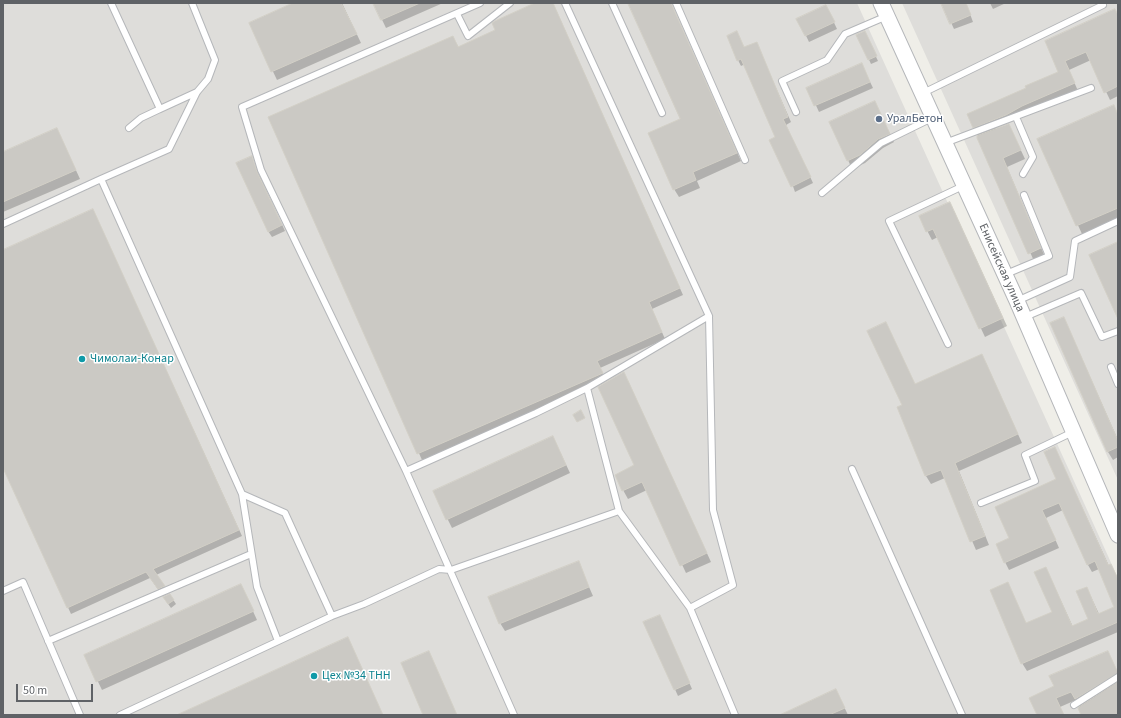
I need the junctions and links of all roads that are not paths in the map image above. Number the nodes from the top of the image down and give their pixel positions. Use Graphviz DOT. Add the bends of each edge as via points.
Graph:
graph roads {
  1 [pos="111,3"];
  2 [pos="192,3"];
  3 [pos="480,3"];
  4 [pos="510,3"];
  5 [pos="565,3"];
  6 [pos="612,3"];
  7 [pos="676,3"];
  8 [pos="1103,5"];
  9 [pos="884,10"];
  10 [pos="457,14"];
  11 [pos="1091,88"];
  12 [pos="196,92"];
  13 [pos="921,94"];
  14 [pos="160,109"];
  15 [pos="796,112"];
  16 [pos="662,114"];
  17 [pos="1016,117"];
  18 [pos="932,118"];
  19 [pos="129,128"];
  20 [pos="944,144"];
  21 [pos="745,160"];
  22 [pos="1023,174"];
  23 [pos="102,179"];
  24 [pos="964,186"];
  25 [pos="822,193"];
  26 [pos="1024,195"];
  27 [pos="1118,221"];
  28 [pos="3,224"];
  29 [pos="1004,275"];
  30 [pos="1016,302"];
  31 [pos="709,316"];
  32 [pos="1024,318"];
  33 [pos="1118,331"];
  34 [pos="948,344"];
  35 [pos="1111,367"];
  36 [pos="1118,384"];
  37 [pos="587,388"];
  38 [pos="1073,432"];
  39 [pos="852,469"];
  40 [pos="406,471"];
  41 [pos="242,494"];
  42 [pos="981,503"];
  43 [pos="619,511"];
  44 [pos="1118,535"];
  45 [pos="251,554"];
  46 [pos="451,570"];
  47 [pos="3,591"];
  48 [pos="690,608"];
  49 [pos="332,616"];
  50 [pos="48,641"];
  51 [pos="278,641"];
  52 [pos="1118,677"];
  53 [pos="1074,705"];
  54 [pos="80,715"];
  55 [pos="120,715"];
  56 [pos="514,715"];
  57 [pos="735,715"];
  58 [pos="962,715"];
  1 -- 14 [label="lane"];
  2 -- 12 [label="lane" via="215,60 208,79"];
  3 -- 10 [label="lane"];
  4 -- 10 [label="lane" via="468,36"];
  5 -- 31 [label="lane"];
  6 -- 16 [label="lane"];
  7 -- 21 [label="lane"];
  8 -- 13 [label="lane"];
  9 -- 13 [label="street, Енисейская улица"];
  9 -- 15 [label="lane" via="844,34 827,60 782,81"];
  10 -- 40 [label="lane" via="242,107 261,170"];
  11 -- 17 [label="lane"];
  12 -- 14 [label="lane"];
  12 -- 23 [label="lane" via="169,149"];
  13 -- 18 [label="street, Енисейская улица"];
  14 -- 19 [label="lane" via="141,118"];
  17 -- 20 [label="lane"];
  17 -- 22 [label="lane" via="1033,157"];
  18 -- 20 [label="street, Енисейская улица"];
  18 -- 25 [label="lane" via="881,143"];
  20 -- 24 [label="street, Енисейская улица"];
  23 -- 28 [label="lane"];
  23 -- 41 [label="lane"];
  24 -- 29 [label="street, Енисейская улица"];
  24 -- 34 [label="lane" via="889,221"];
  26 -- 29 [label="lane" via="1049,256"];
  27 -- 30 [label="lane" via="1075,241 1070,277"];
  29 -- 30 [label="street, Енисейская улица"];
  30 -- 32 [label="street, Енисейская улица"];
  31 -- 37 [label="lane"];
  31 -- 48 [label="lane" via="713,510 733,585"];
  32 -- 33 [label="lane" via="1081,293 1102,337"];
  32 -- 38 [label="street, Енисейская улица"];
  35 -- 36 [label="lane"];
  37 -- 40 [label="lane"];
  37 -- 43 [label="lane"];
  38 -- 42 [label="lane" via="1025,455 1034,481"];
  38 -- 44 [label="street, Енисейская улица"];
  39 -- 58 [label="lane"];
  40 -- 46 [label="lane"];
  41 -- 45 [label="lane"];
  41 -- 49 [label="lane" via="285,513"];
  43 -- 46 [label="lane"];
  43 -- 48 [label="lane"];
  45 -- 50 [label="lane"];
  45 -- 51 [label="lane" via="257,587"];
  46 -- 49 [label="lane" via="439,569"];
  46 -- 56 [label="lane"];
  47 -- 50 [label="lane" via="23,582"];
  48 -- 57 [label="lane"];
  49 -- 51 [label="lane"];
  50 -- 54 [label="lane"];
  51 -- 55 [label="lane"];
  52 -- 53 [label="lane"];
}
